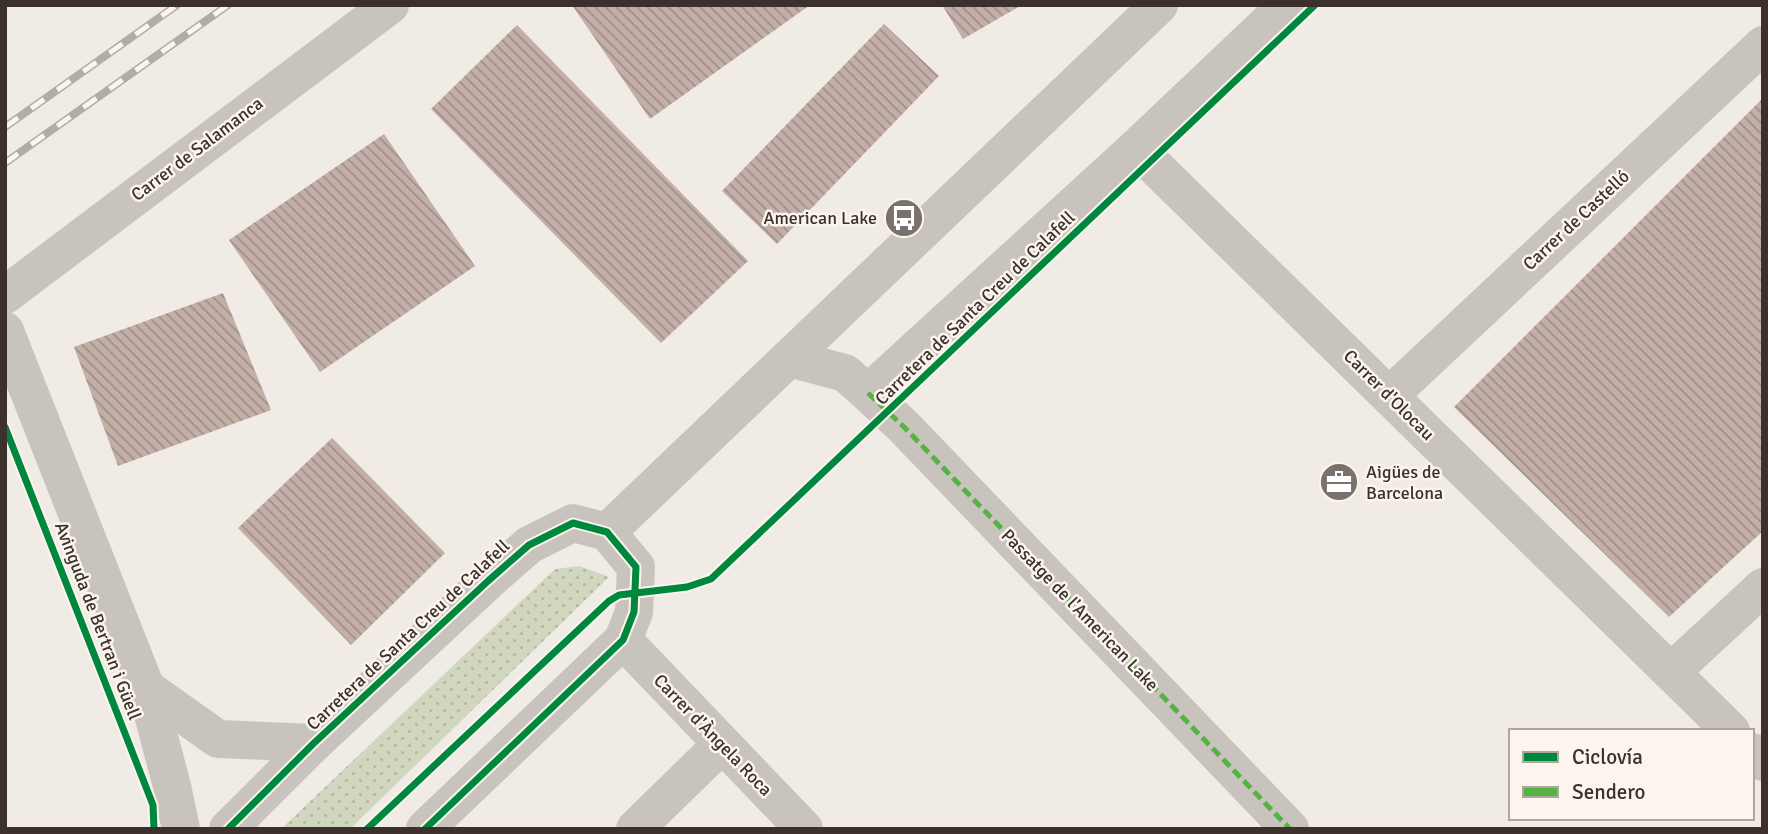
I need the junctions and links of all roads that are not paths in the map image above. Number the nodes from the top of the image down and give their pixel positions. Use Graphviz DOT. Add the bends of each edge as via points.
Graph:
graph roads {
  1 [pos="390,5"];
  2 [pos="1159,5"];
  3 [pos="1287,5"];
  4 [pos="1763,45"];
  5 [pos="1136,148"];
  6 [pos="5,295"];
  7 [pos="5,331"];
  8 [pos="789,358"];
  9 [pos="868,393"];
  10 [pos="1390,396"];
  11 [pos="607,532"];
  12 [pos="1763,587"];
  13 [pos="623,640"];
  14 [pos="1671,672"];
  15 [pos="146,688"];
  16 [pos="1729,729"];
  17 [pos="314,743"];
  18 [pos="722,744"];
  19 [pos="181,829"];
  20 [pos="228,829"];
  21 [pos="425,829"];
  22 [pos="635,829"];
  23 [pos="804,829"];
  24 [pos="1290,829"];
  1 -- 6 [label="street, Carrer de Salamanca"];
  2 -- 8 [label="street"];
  3 -- 5 [label="street"];
  4 -- 10 [label="street, Carrer de Castelló"];
  5 -- 9 [label="street"];
  5 -- 10 [label="street, Carrer d'Olocau"];
  7 -- 15 [label="street, Avinguda de Bertran i Güell"];
  8 -- 9 [label="street, Passatge de l'American Lake" via="845,373"];
  8 -- 11 [label="street"];
  9 -- 24 [label="street, Passatge de l'American Lake"];
  10 -- 14 [label="street, Carrer d'Olocau"];
  11 -- 13 [label="street" via="636,568 634,612"];
  11 -- 17 [label="street, Carretera de Santa Creu de Calafell" via="573,523 530,545"];
  12 -- 14 [label="street"];
  13 -- 18 [label="street, Carrer d'Àngela Roca"];
  13 -- 21 [label="street"];
  14 -- 16 [label="street, Carrer d'Olocau"];
  15 -- 17 [label="street, Avinguda de Bertran i Güell" via="218,739"];
  15 -- 19 [label="street, Avinguda de Bertran i Güell"];
  17 -- 20 [label="street, Carretera de Santa Creu de Calafell"];
  18 -- 22 [label="street"];
  18 -- 23 [label="street, Carrer d'Àngela Roca"];
}
